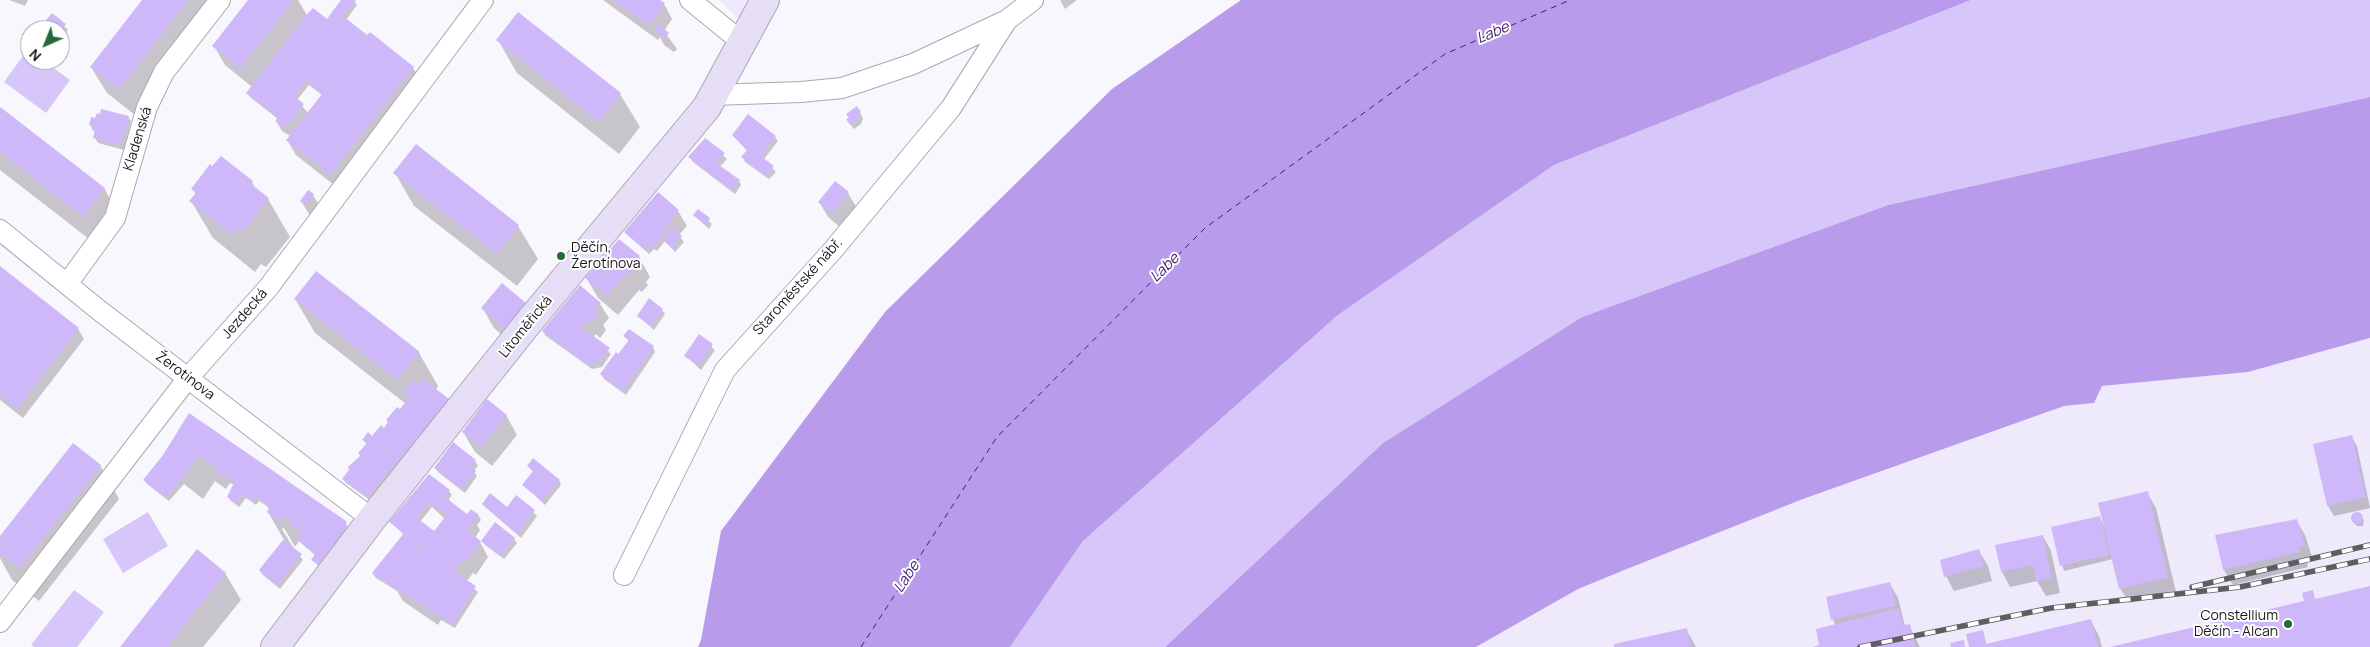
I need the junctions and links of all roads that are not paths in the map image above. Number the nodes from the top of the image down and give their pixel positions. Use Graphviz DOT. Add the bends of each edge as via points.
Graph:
graph roads {
  1 [pos="220,0"];
  2 [pos="483,0"];
  3 [pos="690,0"];
  4 [pos="765,0"];
  5 [pos="1033,0"];
  6 [pos="1007,20"];
  7 [pos="743,43"];
  8 [pos="714,95"];
  9 [pos="0,230"];
  10 [pos="67,284"];
  11 [pos="188,378"];
  12 [pos="372,520"];
  13 [pos="624,575"];
  14 [pos="0,622"];
  15 [pos="275,647"];
  1 -- 10 [label="street, Kladenská" via="164,72 147,107 116,218"];
  2 -- 11 [label="street, Jezdecká" via="268,288"];
  3 -- 7 [label="street"];
  4 -- 7 [label="main road, Litoměřická"];
  5 -- 6 [label="street, Staroměstské nábř."];
  6 -- 8 [label="street, Staroměstské nábř." via="913,64 842,88"];
  6 -- 13 [label="street, Staroměstské nábř." via="951,108 833,250 725,370"];
  7 -- 8 [label="main road, Litoměřická"];
  8 -- 12 [label="main road, Litoměřická"];
  9 -- 10 [label="street, Žerotínova"];
  10 -- 11 [label="street, Žerotínova"];
  11 -- 12 [label="street, Žerotínova"];
  11 -- 14 [label="street, Jezdecká"];
  12 -- 15 [label="main road, Litoměřická"];
}
